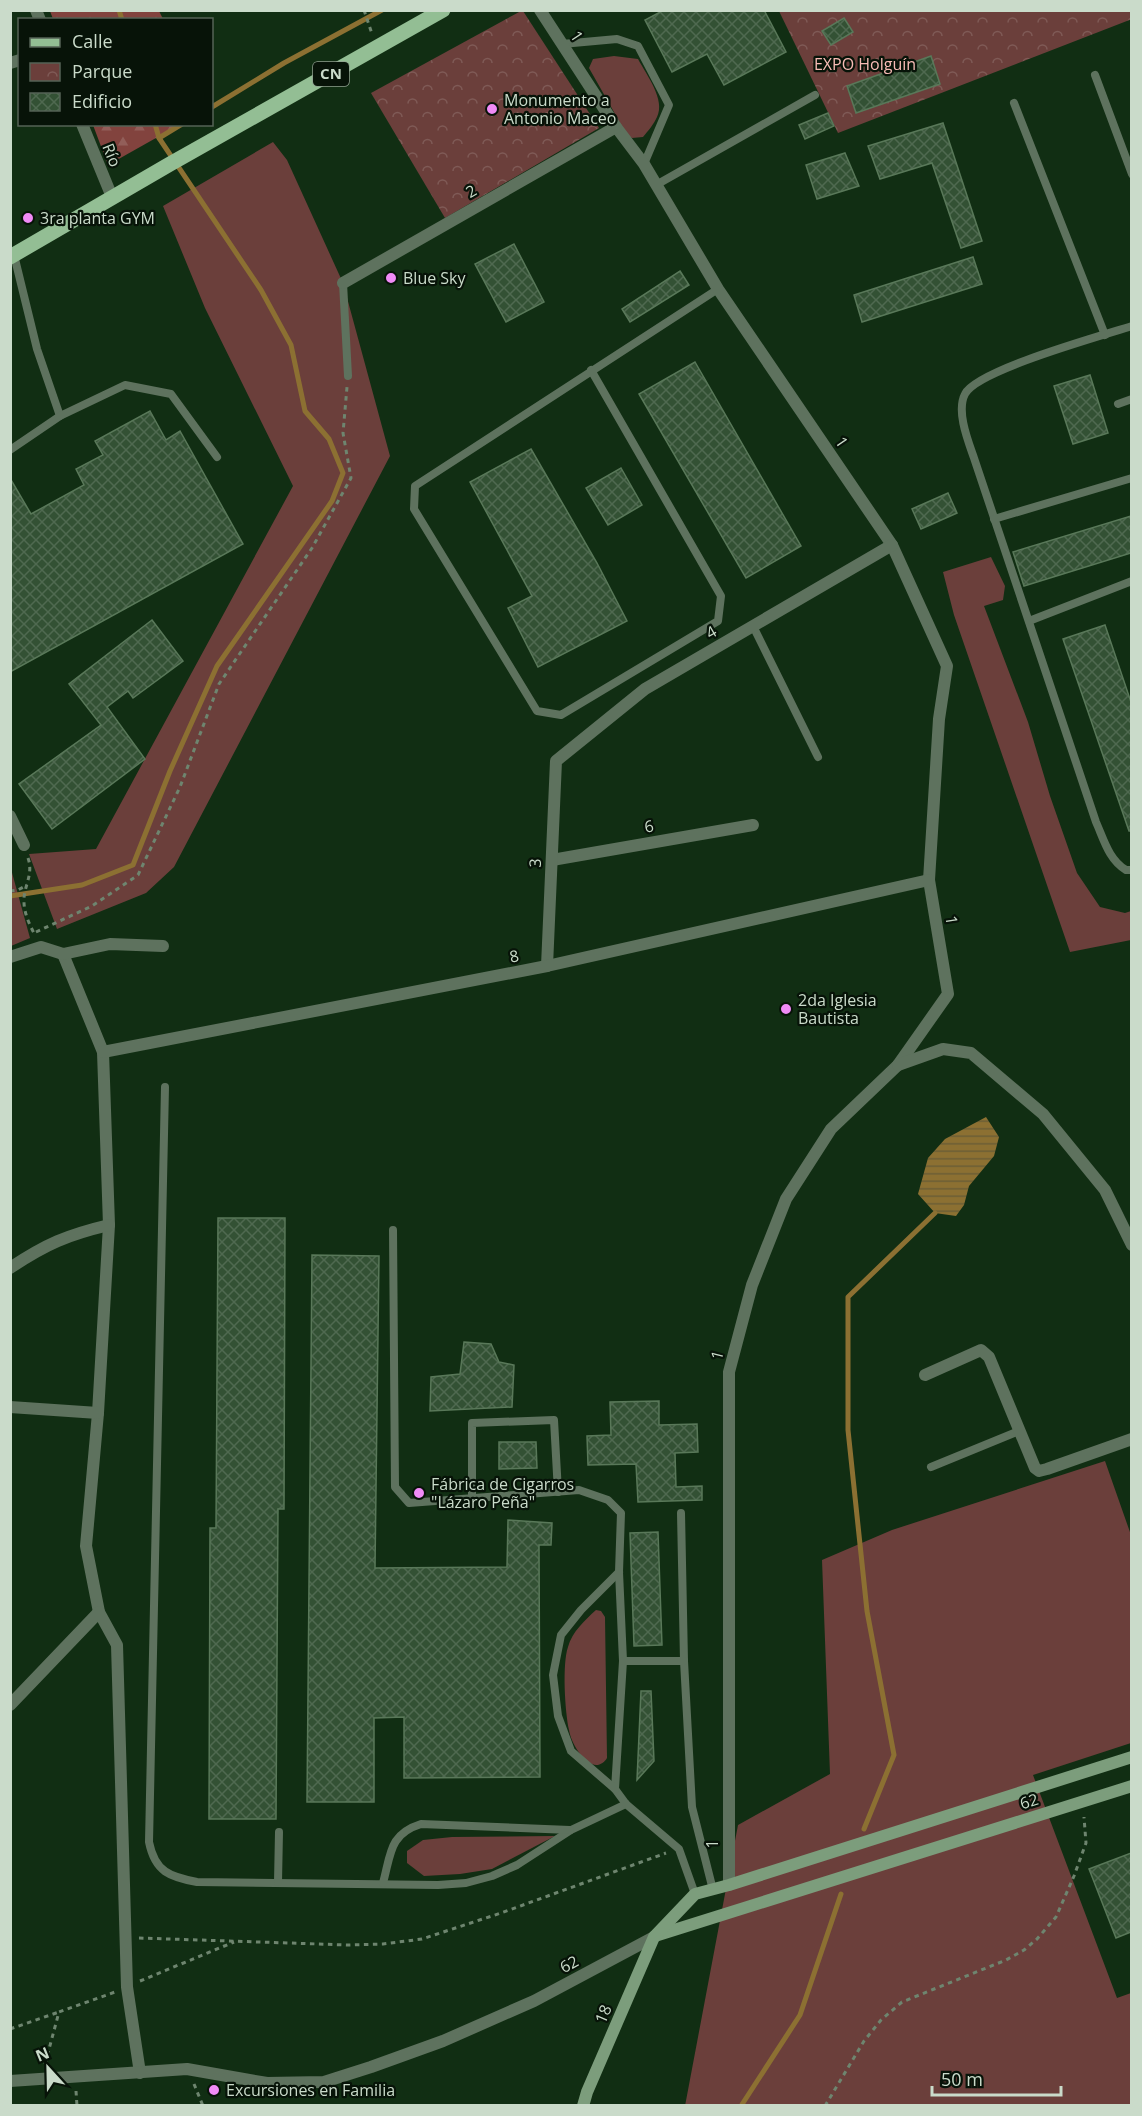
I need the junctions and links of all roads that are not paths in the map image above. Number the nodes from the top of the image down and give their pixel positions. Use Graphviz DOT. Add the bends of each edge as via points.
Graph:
graph roads {
  1 [pos="443,10"];
  2 [pos="540,10"];
  3 [pos="562,45"];
  4 [pos="1095,75"];
  5 [pos="814,95"];
  6 [pos="1014,103"];
  7 [pos="83,126"];
  8 [pos="616,127"];
  9 [pos="644,164"];
  10 [pos="1131,174"];
  11 [pos="656,185"];
  12 [pos="112,197"];
  13 [pos="12,256"];
  14 [pos="343,283"];
  15 [pos="718,289"];
  16 [pos="1131,326"];
  17 [pos="1105,334"];
  18 [pos="591,370"];
  19 [pos="348,375"];
  20 [pos="1131,399"];
  21 [pos="1118,404"];
  22 [pos="60,416"];
  23 [pos="10,450"];
  24 [pos="217,457"];
  25 [pos="1131,477"];
  26 [pos="994,519"];
  27 [pos="892,545"];
  28 [pos="1131,581"];
  29 [pos="1029,621"];
  30 [pos="753,626"];
  31 [pos="818,757"];
  32 [pos="556,761"];
  33 [pos="10,816"];
  34 [pos="753,825"];
  35 [pos="24,845"];
  36 [pos="552,860"];
  37 [pos="1131,870"];
  38 [pos="929,880"];
  39 [pos="163,946"];
  40 [pos="63,954"];
  41 [pos="10,957"];
  42 [pos="547,966"];
  43 [pos="103,1052"];
  44 [pos="898,1065"];
  45 [pos="165,1087"];
  46 [pos="109,1225"];
  47 [pos="393,1230"];
  48 [pos="1131,1245"];
  49 [pos="10,1268"];
  50 [pos="925,1376"];
  51 [pos="10,1407"];
  52 [pos="98,1413"];
  53 [pos="1019,1431"];
  54 [pos="1131,1439"];
  55 [pos="931,1467"];
  56 [pos="558,1492"];
  57 [pos="472,1499"];
  58 [pos="681,1513"];
  59 [pos="619,1572"];
  60 [pos="99,1612"];
  61 [pos="684,1660"];
  62 [pos="622,1661"];
  63 [pos="10,1705"];
  64 [pos="1131,1757"];
  65 [pos="1131,1786"];
  66 [pos="615,1789"];
  67 [pos="626,1804"];
  68 [pos="571,1830"];
  69 [pos="279,1832"];
  70 [pos="278,1882"];
  71 [pos="383,1883"];
  72 [pos="729,1885"];
  73 [pos="713,1890"];
  74 [pos="695,1894"];
  75 [pos="654,1936"];
  76 [pos="140,2073"];
  77 [pos="10,2081"];
  78 [pos="584,2106"];
  1 -- 12 [label="main road, CN"];
  2 -- 3 [label="street, 1"];
  3 -- 8 [label="street, 1"];
  3 -- 9 [label="lane" via="617,39 638,46 669,105"];
  4 -- 10 [label="lane"];
  5 -- 11 [label="lane"];
  6 -- 17 [label="lane"];
  7 -- 12 [label="street, Río"];
  8 -- 9 [label="street, 1"];
  8 -- 14 [label="street, 2"];
  9 -- 11 [label="street, 1"];
  11 -- 15 [label="street, 1"];
  12 -- 13 [label="main road, CN"];
  13 -- 22 [label="lane"];
  14 -- 19 [label="lane"];
  15 -- 18 [label="lane"];
  15 -- 27 [label="street, 1"];
  16 -- 17 [label="lane"];
  17 -- 26 [label="lane" via="1021,363 972,386 964,395 963,425"];
  18 -- 18 [label="lane" via="415,486 414,509 537,711 561,715 718,621 721,596"];
  20 -- 21 [label="lane"];
  22 -- 23 [label="lane"];
  22 -- 24 [label="lane" via="125,386 171,394"];
  25 -- 26 [label="lane"];
  26 -- 29 [label="lane"];
  27 -- 30 [label="street, 4"];
  27 -- 38 [label="street, 1" via="947,666 939,719"];
  28 -- 29 [label="lane"];
  29 -- 37 [label="lane" via="1108,852 1117,865"];
  30 -- 31 [label="lane"];
  30 -- 32 [label="street, 4" via="645,689"];
  32 -- 36 [label="street, 3"];
  33 -- 35 [label="street"];
  34 -- 36 [label="street, 6"];
  36 -- 42 [label="street, 3"];
  38 -- 42 [label="street, 8"];
  38 -- 44 [label="street, 1" via="948,994"];
  39 -- 40 [label="street" via="110,944"];
  40 -- 41 [label="street" via="41,947"];
  40 -- 43 [label="street"];
  42 -- 43 [label="street, 8"];
  43 -- 46 [label="street"];
  44 -- 48 [label="street" via="943,1049 971,1053 1050,1122 1105,1190"];
  44 -- 72 [label="street, 1" via="831,1129 786,1199 752,1285 729,1372"];
  45 -- 70 [label="lane" via="149,1842 158,1865 168,1875 197,1882"];
  46 -- 49 [label="street" via="70,1235"];
  46 -- 52 [label="street"];
  47 -- 57 [label="lane" via="395,1487 410,1503"];
  50 -- 53 [label="street" via="981,1350 989,1357"];
  51 -- 52 [label="street"];
  52 -- 60 [label="street" via="86,1546"];
  53 -- 54 [label="street" via="1039,1471"];
  53 -- 55 [label="lane"];
  56 -- 57 [label="lane"];
  56 -- 57 [label="lane" via="554,1420 472,1423"];
  56 -- 59 [label="lane" via="579,1491 608,1500 621,1513"];
  58 -- 61 [label="lane"];
  59 -- 62 [label="lane"];
  59 -- 66 [label="lane" via="561,1635 553,1675 558,1716 571,1751"];
  60 -- 63 [label="street"];
  60 -- 76 [label="street" via="117,1645 127,1987"];
  61 -- 62 [label="lane"];
  61 -- 73 [label="lane" via="692,1807"];
  62 -- 66 [label="lane"];
  64 -- 72 [label="street, 62"];
  65 -- 75 [label="street, 62"];
  66 -- 67 [label="lane"];
  67 -- 68 [label="lane"];
  67 -- 74 [label="lane" via="679,1849"];
  68 -- 71 [label="lane" via="517,1865 492,1876 438,1885"];
  68 -- 71 [label="lane" via="421,1824 396,1838"];
  69 -- 70 [label="lane"];
  70 -- 71 [label="lane"];
  72 -- 73 [label="street, 62"];
  73 -- 74 [label="street, 62"];
  74 -- 75 [label="street"];
  75 -- 76 [label="street, 62" via="534,2001 443,2041 324,2082 267,2083 187,2069"];
  75 -- 78 [label="street, 18"];
  76 -- 77 [label="street, 62"];
}
